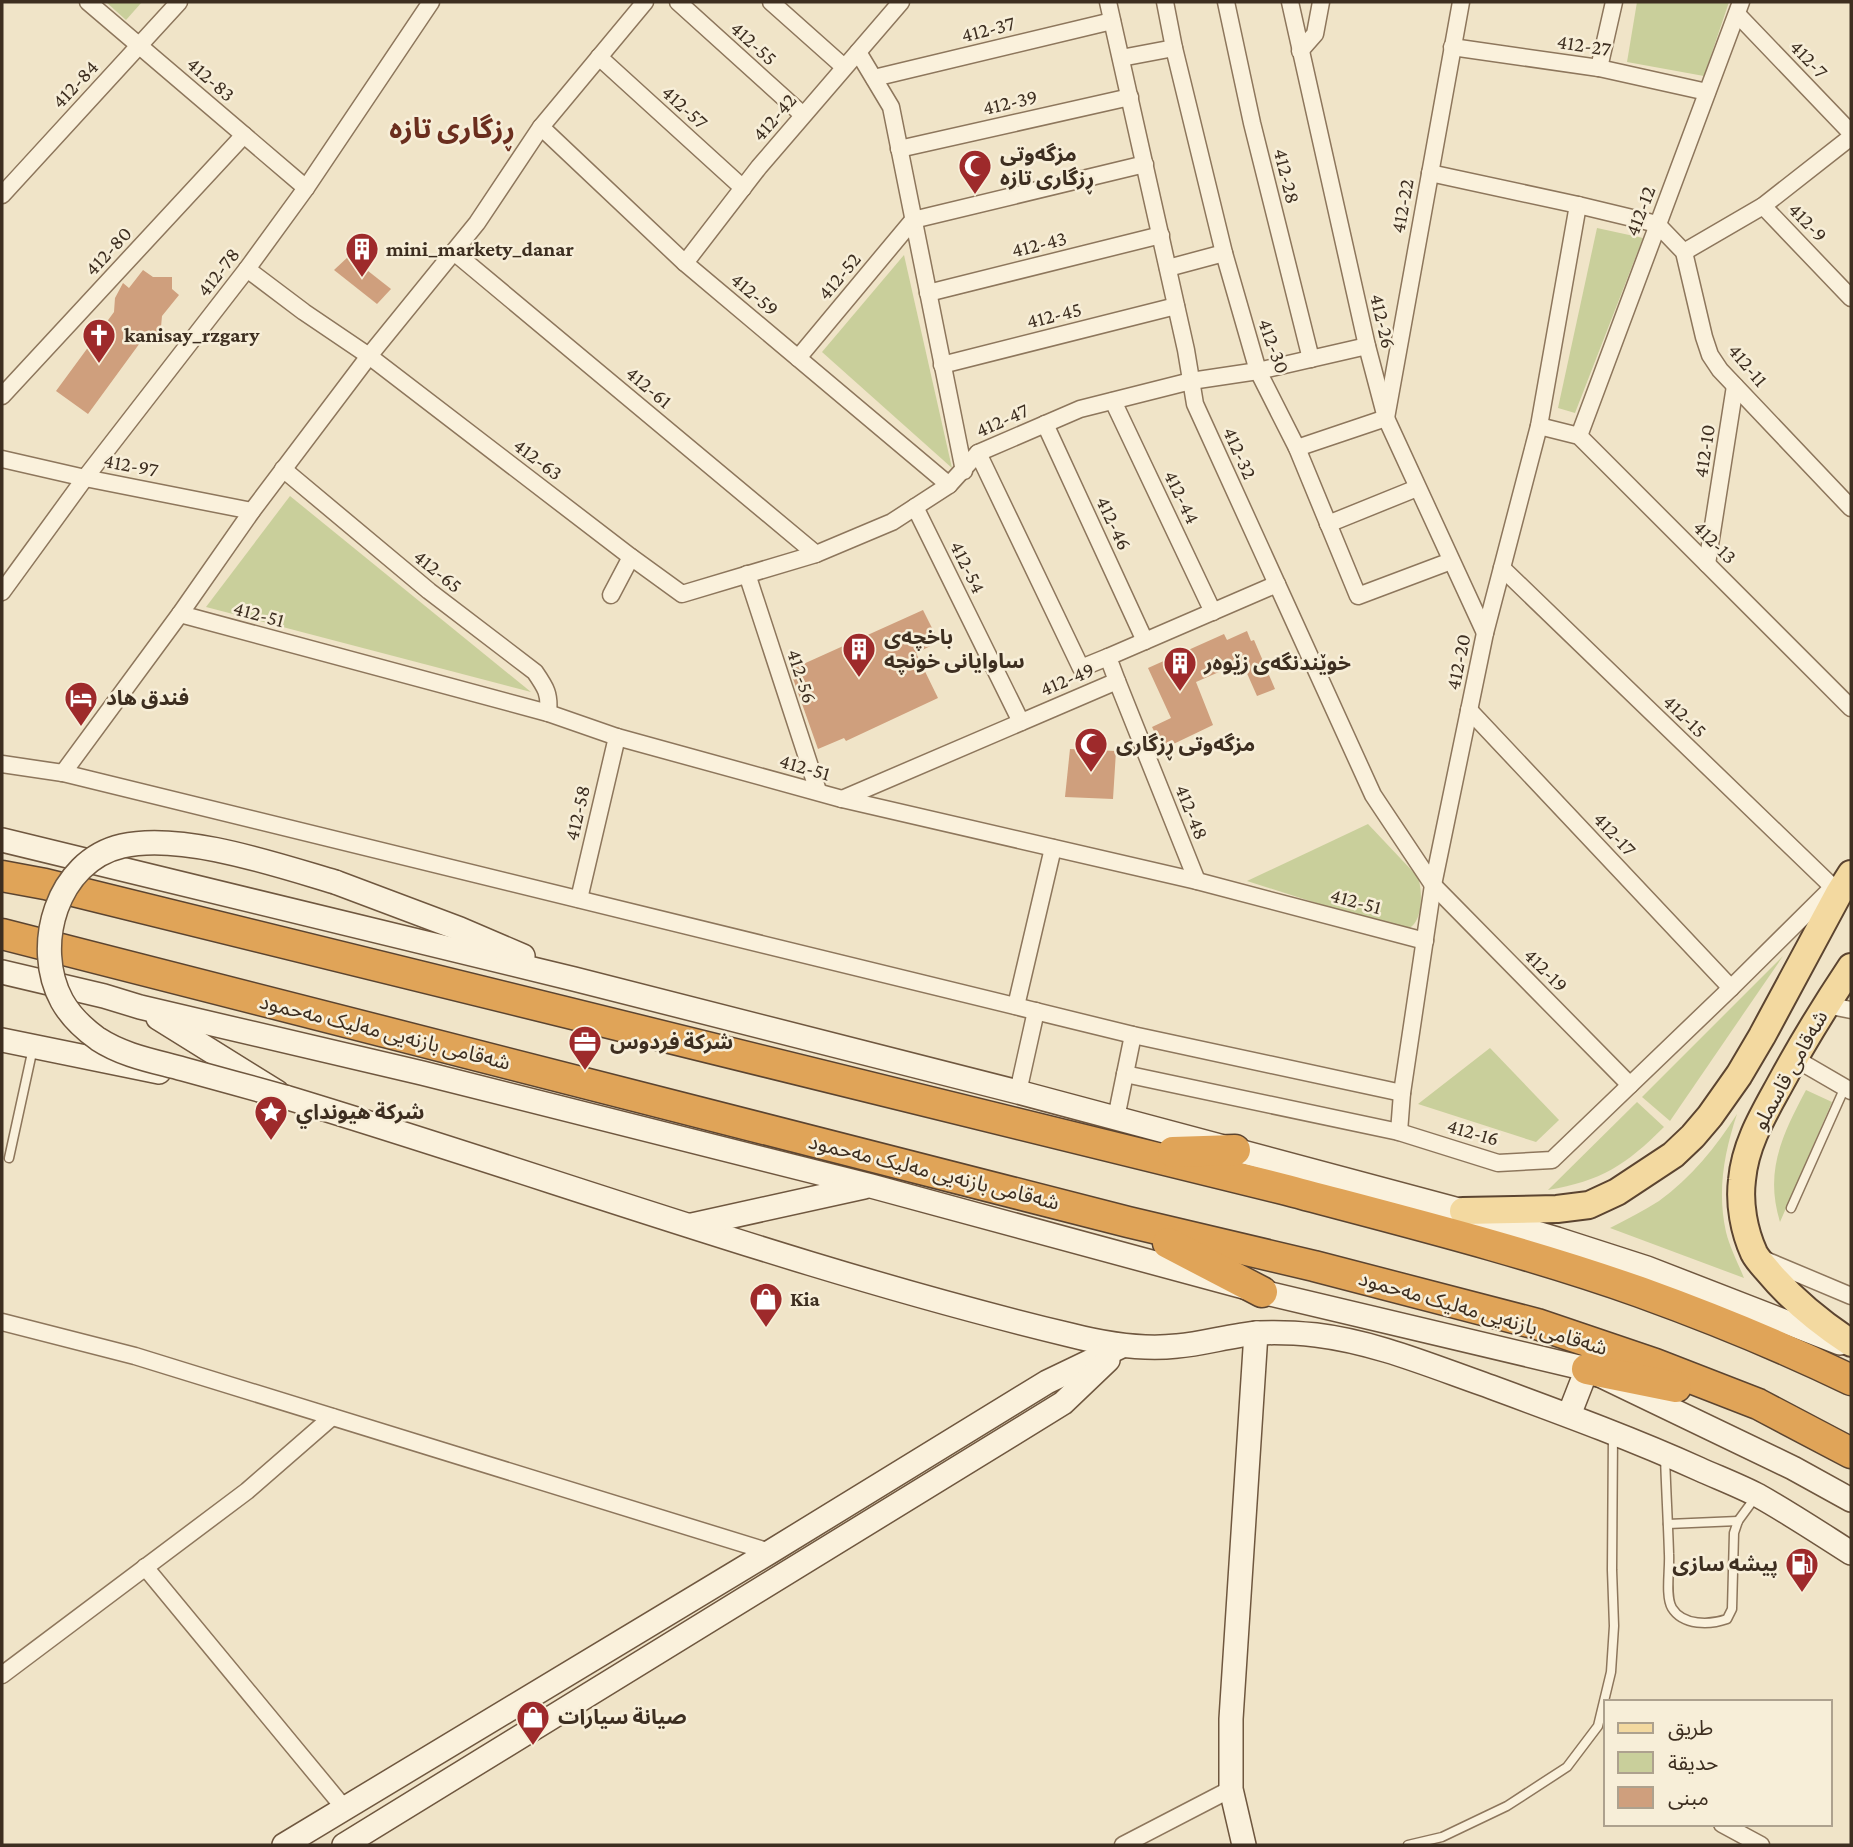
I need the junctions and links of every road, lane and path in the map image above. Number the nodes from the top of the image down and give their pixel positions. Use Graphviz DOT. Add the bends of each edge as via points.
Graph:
graph roads {
  1 [pos="88,2"];
  2 [pos="179,2"];
  3 [pos="431,2"];
  4 [pos="645,2"];
  5 [pos="678,2"];
  6 [pos="773,2"];
  7 [pos="901,2"];
  8 [pos="1108,2"];
  9 [pos="1165,2"];
  10 [pos="1226,2"];
  11 [pos="1290,2"];
  12 [pos="1321,2"];
  13 [pos="1461,2"];
  14 [pos="1614,2"];
  15 [pos="1739,8"];
  16 [pos="1112,21"];
  17 [pos="140,46"];
  18 [pos="1452,47"];
  19 [pos="1174,48"];
  20 [pos="858,51"];
  21 [pos="1300,51"];
  22 [pos="599,57"];
  23 [pos="1121,58"];
  24 [pos="844,68"];
  25 [pos="1600,68"];
  26 [pos="874,78"];
  27 [pos="1707,92"];
  28 [pos="1130,97"];
  29 [pos="803,115"];
  30 [pos="541,127"];
  31 [pos="244,135"];
  32 [pos="1851,135"];
  33 [pos="899,149"];
  34 [pos="1145,164"];
  35 [pos="1430,173"];
  36 [pos="306,188"];
  37 [pos="743,188"];
  38 [pos="2,195"];
  39 [pos="1578,205"];
  40 [pos="1763,206"];
  41 [pos="913,220"];
  42 [pos="1657,224"];
  43 [pos="1161,235"];
  44 [pos="454,252"];
  45 [pos="1684,252"];
  46 [pos="1224,253"];
  47 [pos="685,263"];
  48 [pos="1168,268"];
  49 [pos="247,269"];
  50 [pos="928,293"];
  51 [pos="1851,298"];
  52 [pos="1176,306"];
  53 [pos="1367,346"];
  54 [pos="369,356"];
  55 [pos="798,358"];
  56 [pos="1311,359"];
  57 [pos="942,365"];
  58 [pos="1258,371"];
  59 [pos="1191,381"];
  60 [pos="1735,386"];
  61 [pos="2,396"];
  62 [pos="1113,401"];
  63 [pos="1385,418"];
  64 [pos="1045,424"];
  65 [pos="1539,426"];
  66 [pos="1578,436"];
  67 [pos="1297,448"];
  68 [pos="978,453"];
  69 [pos="2,459"];
  70 [pos="283,469"];
  71 [pos="964,471"];
  72 [pos="85,478"];
  73 [pos="949,485"];
  74 [pos="1418,488"];
  75 [pos="915,507"];
  76 [pos="1851,508"];
  77 [pos="252,511"];
  78 [pos="1328,524"];
  79 [pos="816,554"];
  80 [pos="631,557"];
  81 [pos="1451,561"];
  82 [pos="1707,564"];
  83 [pos="1502,568"];
  84 [pos="747,574"];
  85 [pos="1277,584"];
  86 [pos="2,592"];
  87 [pos="682,594"];
  88 [pos="611,595"];
  89 [pos="1213,611"];
  90 [pos="180,614"];
  91 [pos="1485,633"];
  92 [pos="1145,641"];
  93 [pos="1108,657"];
  94 [pos="1081,668"];
  95 [pos="1117,681"];
  96 [pos="1091,692"];
  97 [pos="1851,708"];
  98 [pos="1469,710"];
  99 [pos="548,713"];
  100 [pos="1021,722"];
  101 [pos="617,737"];
  102 [pos="2,764"];
  103 [pos="62,773"];
  104 [pos="818,791"];
  105 [pos="842,799"];
  106 [pos="2,839"];
  107 [pos="1053,848"];
  108 [pos="2,876"];
  109 [pos="1197,881"];
  110 [pos="1433,885"];
  111 [pos="1841,885"];
  112 [pos="579,899"];
  113 [pos="2,934"];
  114 [pos="1425,941"];
  115 [pos="1851,967"];
  116 [pos="2,972"];
  117 [pos="573,979"];
  118 [pos="1731,988"];
  119 [pos="1016,1006"];
  120 [pos="141,1007"];
  121 [pos="1839,1007"];
  122 [pos="1036,1011"];
  123 [pos="1133,1035"];
  124 [pos="1762,1036"];
  125 [pos="2,1040"];
  126 [pos="33,1047"];
  127 [pos="1794,1058"];
  128 [pos="1125,1074"];
  129 [pos="1630,1085"];
  130 [pos="1848,1089"];
  131 [pos="1018,1092"];
  132 [pos="1402,1093"];
  133 [pos="285,1097"];
  134 [pos="1116,1118"];
  135 [pos="1399,1132"];
  136 [pos="1235,1150"];
  137 [pos="1130,1153"];
  138 [pos="9,1158"];
  139 [pos="871,1186"];
  140 [pos="1791,1209"];
  141 [pos="1464,1211"];
  142 [pos="1128,1222"];
  143 [pos="689,1225"];
  144 [pos="1755,1255"];
  145 [pos="1262,1292"];
  146 [pos="1851,1297"];
  147 [pos="2,1322"];
  148 [pos="1256,1333"];
  149 [pos="1851,1345"];
  150 [pos="1122,1346"];
  151 [pos="1587,1369"];
  152 [pos="1851,1380"];
  153 [pos="1047,1382"];
  154 [pos="1063,1403"];
  155 [pos="1758,1404"];
  156 [pos="1569,1415"];
  157 [pos="332,1416"];
  158 [pos="1612,1431"];
  159 [pos="1851,1452"];
  160 [pos="1664,1453"];
  161 [pos="1757,1495"];
  162 [pos="1851,1500"];
  163 [pos="1738,1521"];
  164 [pos="1668,1524"];
  165 [pos="770,1552"];
  166 [pos="1851,1553"];
  167 [pos="145,1567"];
  168 [pos="2,1675"];
  169 [pos="1605,1700"];
  170 [pos="1604,1703"];
  171 [pos="1231,1788"];
  172 [pos="345,1808"];
  173 [pos="1726,1826"];
  174 [pos="284,1845"];
  175 [pos="344,1845"];
  176 [pos="1122,1845"];
  177 [pos="1244,1845"];
  178 [pos="1408,1845"];
  179 [pos="1761,1845"];
  1 -- 17 [label="street, 412-83"];
  2 -- 17 [label="street, 412-84"];
  3 -- 36 [label="street, 412-78"];
  4 -- 22 [label="street"];
  5 -- 29 [label="street, 412-55"];
  6 -- 24 [label="street"];
  7 -- 20 [label="street, 412-42"];
  8 -- 16 [label="street, 412-32"];
  9 -- 19 [label="street, 412-30"];
  10 -- 56 [label="street, 412-28"];
  11 -- 21 [label="street, 412-26"];
  12 -- 21 [label="street" via="1315,34"];
  13 -- 18 [label="street, 412-22"];
  14 -- 25 [label="street"];
  15 -- 27 [label="street, 412-12"];
  15 -- 32 [label="street, 412-7"];
  16 -- 23 [label="street, 412-32"];
  16 -- 26 [label="street, 412-37"];
  17 -- 31 [label="street, 412-83"];
  17 -- 38 [label="street, 412-84"];
  18 -- 25 [label="street, 412-27"];
  18 -- 35 [label="street, 412-22"];
  19 -- 23 [label="street"];
  19 -- 46 [label="street, 412-30"];
  20 -- 24 [label="street, 412-42"];
  20 -- 26 [label="street"];
  21 -- 53 [label="street, 412-26"];
  22 -- 30 [label="street"];
  22 -- 37 [label="street, 412-57"];
  23 -- 28 [label="street, 412-32"];
  24 -- 29 [label="street, 412-42"];
  25 -- 27 [label="street, 412-27"];
  26 -- 33 [label="street" via="891,107"];
  27 -- 42 [label="street, 412-12"];
  28 -- 33 [label="street, 412-39"];
  28 -- 34 [label="street, 412-32"];
  29 -- 37 [label="street, 412-42"];
  30 -- 44 [label="street"];
  30 -- 47 [label="street, 412-59"];
  31 -- 36 [label="street, 412-83"];
  31 -- 61 [label="street, 412-80"];
  32 -- 40 [label="street"];
  33 -- 41 [label="street"];
  34 -- 41 [label="street"];
  34 -- 43 [label="street, 412-32"];
  35 -- 39 [label="street"];
  35 -- 63 [label="street, 412-22"];
  36 -- 49 [label="street, 412-78"];
  37 -- 47 [label="street, 412-42"];
  39 -- 42 [label="street"];
  39 -- 65 [label="street, 412-20"];
  40 -- 45 [label="street"];
  40 -- 51 [label="street, 412-9"];
  41 -- 50 [label="street"];
  41 -- 55 [label="street, 412-52"];
  42 -- 45 [label="street, 412-11"];
  42 -- 66 [label="street, 412-12"];
  43 -- 48 [label="street, 412-32"];
  43 -- 50 [label="street, 412-43"];
  44 -- 54 [label="street"];
  44 -- 79 [label="street, 412-61"];
  45 -- 60 [label="street, 412-11" via="1710,355"];
  46 -- 48 [label="street"];
  46 -- 58 [label="street, 412-30"];
  47 -- 55 [label="street, 412-59"];
  48 -- 52 [label="street, 412-32"];
  49 -- 54 [label="street"];
  49 -- 72 [label="street, 412-78"];
  50 -- 57 [label="street"];
  52 -- 57 [label="street, 412-45"];
  52 -- 59 [label="street, 412-32"];
  53 -- 56 [label="street, 412-47"];
  53 -- 63 [label="street, 412-26"];
  54 -- 70 [label="street"];
  54 -- 80 [label="street, 412-63"];
  55 -- 73 [label="street, 412-59"];
  56 -- 58 [label="street, 412-47"];
  57 -- 71 [label="street"];
  58 -- 59 [label="street, 412-47"];
  58 -- 67 [label="street, 412-30"];
  59 -- 62 [label="street, 412-47"];
  59 -- 85 [label="street, 412-32" via="1195,404"];
  60 -- 76 [label="street, 412-11"];
  60 -- 82 [label="street, 412-10"];
  62 -- 64 [label="street, 412-47"];
  62 -- 89 [label="street, 412-44"];
  63 -- 67 [label="street"];
  63 -- 74 [label="street, 412-26"];
  64 -- 68 [label="street, 412-47"];
  64 -- 92 [label="street, 412-46"];
  65 -- 66 [label="street"];
  65 -- 83 [label="street, 412-20"];
  66 -- 82 [label="street, 412-13"];
  67 -- 78 [label="street, 412-30"];
  68 -- 71 [label="street, 412-47"];
  68 -- 94 [label="street"];
  69 -- 72 [label="street, 412-97"];
  70 -- 77 [label="street"];
  70 -- 99 [label="street, 412-65" via="535,672 547,688"];
  71 -- 73 [label="street, 412-47"];
  72 -- 77 [label="street, 412-97"];
  72 -- 86 [label="street, 412-78"];
  73 -- 75 [label="street, 412-47"];
  74 -- 78 [label="street"];
  74 -- 81 [label="street, 412-26"];
  75 -- 79 [label="street, 412-47" via="892,522"];
  75 -- 100 [label="street, 412-54"];
  77 -- 90 [label="street"];
  78 -- 81 [label="street, 412-30" via="1358,596"];
  79 -- 84 [label="street, 412-47"];
  80 -- 87 [label="street, 412-63"];
  80 -- 88 [label="street"];
  81 -- 91 [label="street, 412-26"];
  82 -- 97 [label="street, 412-13"];
  83 -- 91 [label="street, 412-20"];
  83 -- 111 [label="street, 412-15"];
  84 -- 87 [label="street, 412-47"];
  84 -- 104 [label="street, 412-56"];
  85 -- 89 [label="street, 412-49"];
  85 -- 110 [label="street, 412-32" via="1373,795"];
  89 -- 92 [label="street, 412-49"];
  90 -- 99 [label="street, 412-51"];
  90 -- 103 [label="street"];
  91 -- 98 [label="street, 412-20"];
  92 -- 93 [label="street, 412-49"];
  93 -- 94 [label="street"];
  93 -- 95 [label="street, 412-49"];
  94 -- 96 [label="street"];
  95 -- 96 [label="street, 412-49"];
  95 -- 109 [label="street, 412-48"];
  96 -- 100 [label="street, 412-49"];
  98 -- 110 [label="street, 412-20"];
  98 -- 118 [label="street, 412-17"];
  99 -- 101 [label="street, 412-51"];
  100 -- 105 [label="street, 412-49"];
  101 -- 104 [label="street, 412-51"];
  101 -- 112 [label="street, 412-58"];
  102 -- 103 [label="street"];
  103 -- 112 [label="street"];
  104 -- 105 [label="street, 412-51"];
  105 -- 107 [label="street, 412-51"];
  106 -- 117 [label="main road"];
  107 -- 109 [label="street, 412-51"];
  107 -- 119 [label="street"];
  108 -- 137 [label="highway"];
  109 -- 114 [label="street, 412-51"];
  110 -- 114 [label="street, 412-20"];
  110 -- 129 [label="street, 412-19"];
  111 -- 118 [label="street, 412-16"];
  111 -- 124 [label="main road"];
  112 -- 119 [label="street"];
  113 -- 142 [label="highway, شەقامی بازنەیی مەلیک مەحمود"];
  114 -- 132 [label="street, 412-20"];
  115 -- 121 [label="main road, شەقامی قاسملو"];
  116 -- 120 [label="main road"];
  117 -- 131 [label="main road"];
  117 -- 133 [label="main road, bridge" via="460,929 335,883 220,851 141,843 111,849 84,866 56,908 49,953 57,989 70,1013 88,1032 138,1057"];
  118 -- 129 [label="street, 412-16"];
  119 -- 122 [label="street"];
  120 -- 133 [label="main road"];
  120 -- 139 [label="main road"];
  121 -- 127 [label="main road, شەقامی قاسملو"];
  122 -- 123 [label="street"];
  122 -- 131 [label="street"];
  123 -- 128 [label="street"];
  123 -- 132 [label="street"];
  124 -- 127 [label="main road"];
  124 -- 141 [label="main road" via="1693,1136 1617,1192 1589,1205 1557,1209"];
  125 -- 126 [label="main road"];
  126 -- 133 [label="main road"];
  126 -- 138 [label="lane"];
  127 -- 130 [label="street"];
  127 -- 144 [label="main road, شەقامی قاسملو" via="1757,1126 1742,1178 1741,1203"];
  128 -- 134 [label="street"];
  128 -- 135 [label="street, 412-16"];
  129 -- 135 [label="street, 412-16" via="1552,1160 1499,1163"];
  130 -- 140 [label="lane"];
  131 -- 134 [label="main road"];
  132 -- 135 [label="street, 412-20"];
  133 -- 143 [label="main road"];
  134 -- 136 [label="main road"];
  136 -- 137 [label="highway"];
  136 -- 141 [label="main road"];
  137 -- 152 [label="highway" via="1366,1211 1591,1276 1734,1329"];
  139 -- 143 [label="main road"];
  139 -- 145 [label="main road"];
  141 -- 149 [label="main road" via="1647,1268"];
  142 -- 145 [label="highway"];
  142 -- 155 [label="highway, شەقامی بازنەیی مەلیک مەحمود" via="1537,1324"];
  143 -- 150 [label="main road" via="882,1284"];
  144 -- 146 [label="street"];
  144 -- 149 [label="main road, شەقامی قاسملو" via="1802,1307"];
  145 -- 151 [label="main road"];
  147 -- 157 [label="street" via="135,1356"];
  148 -- 150 [label="main road" via="1176,1346"];
  148 -- 156 [label="main road" via="1322,1336 1360,1344"];
  148 -- 171 [label="main road" via="1231,1719"];
  150 -- 153 [label="main road"];
  150 -- 154 [label="main road"];
  151 -- 155 [label="highway"];
  151 -- 156 [label="main road"];
  151 -- 162 [label="main road"];
  153 -- 154 [label="main road"];
  153 -- 165 [label="main road"];
  154 -- 175 [label="main road"];
  155 -- 159 [label="highway, شەقامی بازنەیی مەلیک مەحمود"];
  156 -- 158 [label="main road"];
  157 -- 165 [label="street"];
  157 -- 167 [label="street" via="247,1491"];
  158 -- 160 [label="main road"];
  158 -- 169 [label="lane" via="1614,1626 1612,1672"];
  160 -- 161 [label="main road"];
  160 -- 164 [label="lane"];
  161 -- 163 [label="lane"];
  161 -- 166 [label="main road"];
  163 -- 164 [label="lane"];
  163 -- 164 [label="lane" via="1732,1609 1727,1619 1714,1624 1692,1621 1672,1607"];
  165 -- 172 [label="main road"];
  167 -- 168 [label="street"];
  167 -- 172 [label="street"];
  170 -- 178 [label="lane" via="1598,1726 1566,1767 1507,1806 1442,1837"];
  171 -- 176 [label="street"];
  171 -- 177 [label="main road"];
  172 -- 174 [label="main road"];
  173 -- 179 [label="street"];
}
